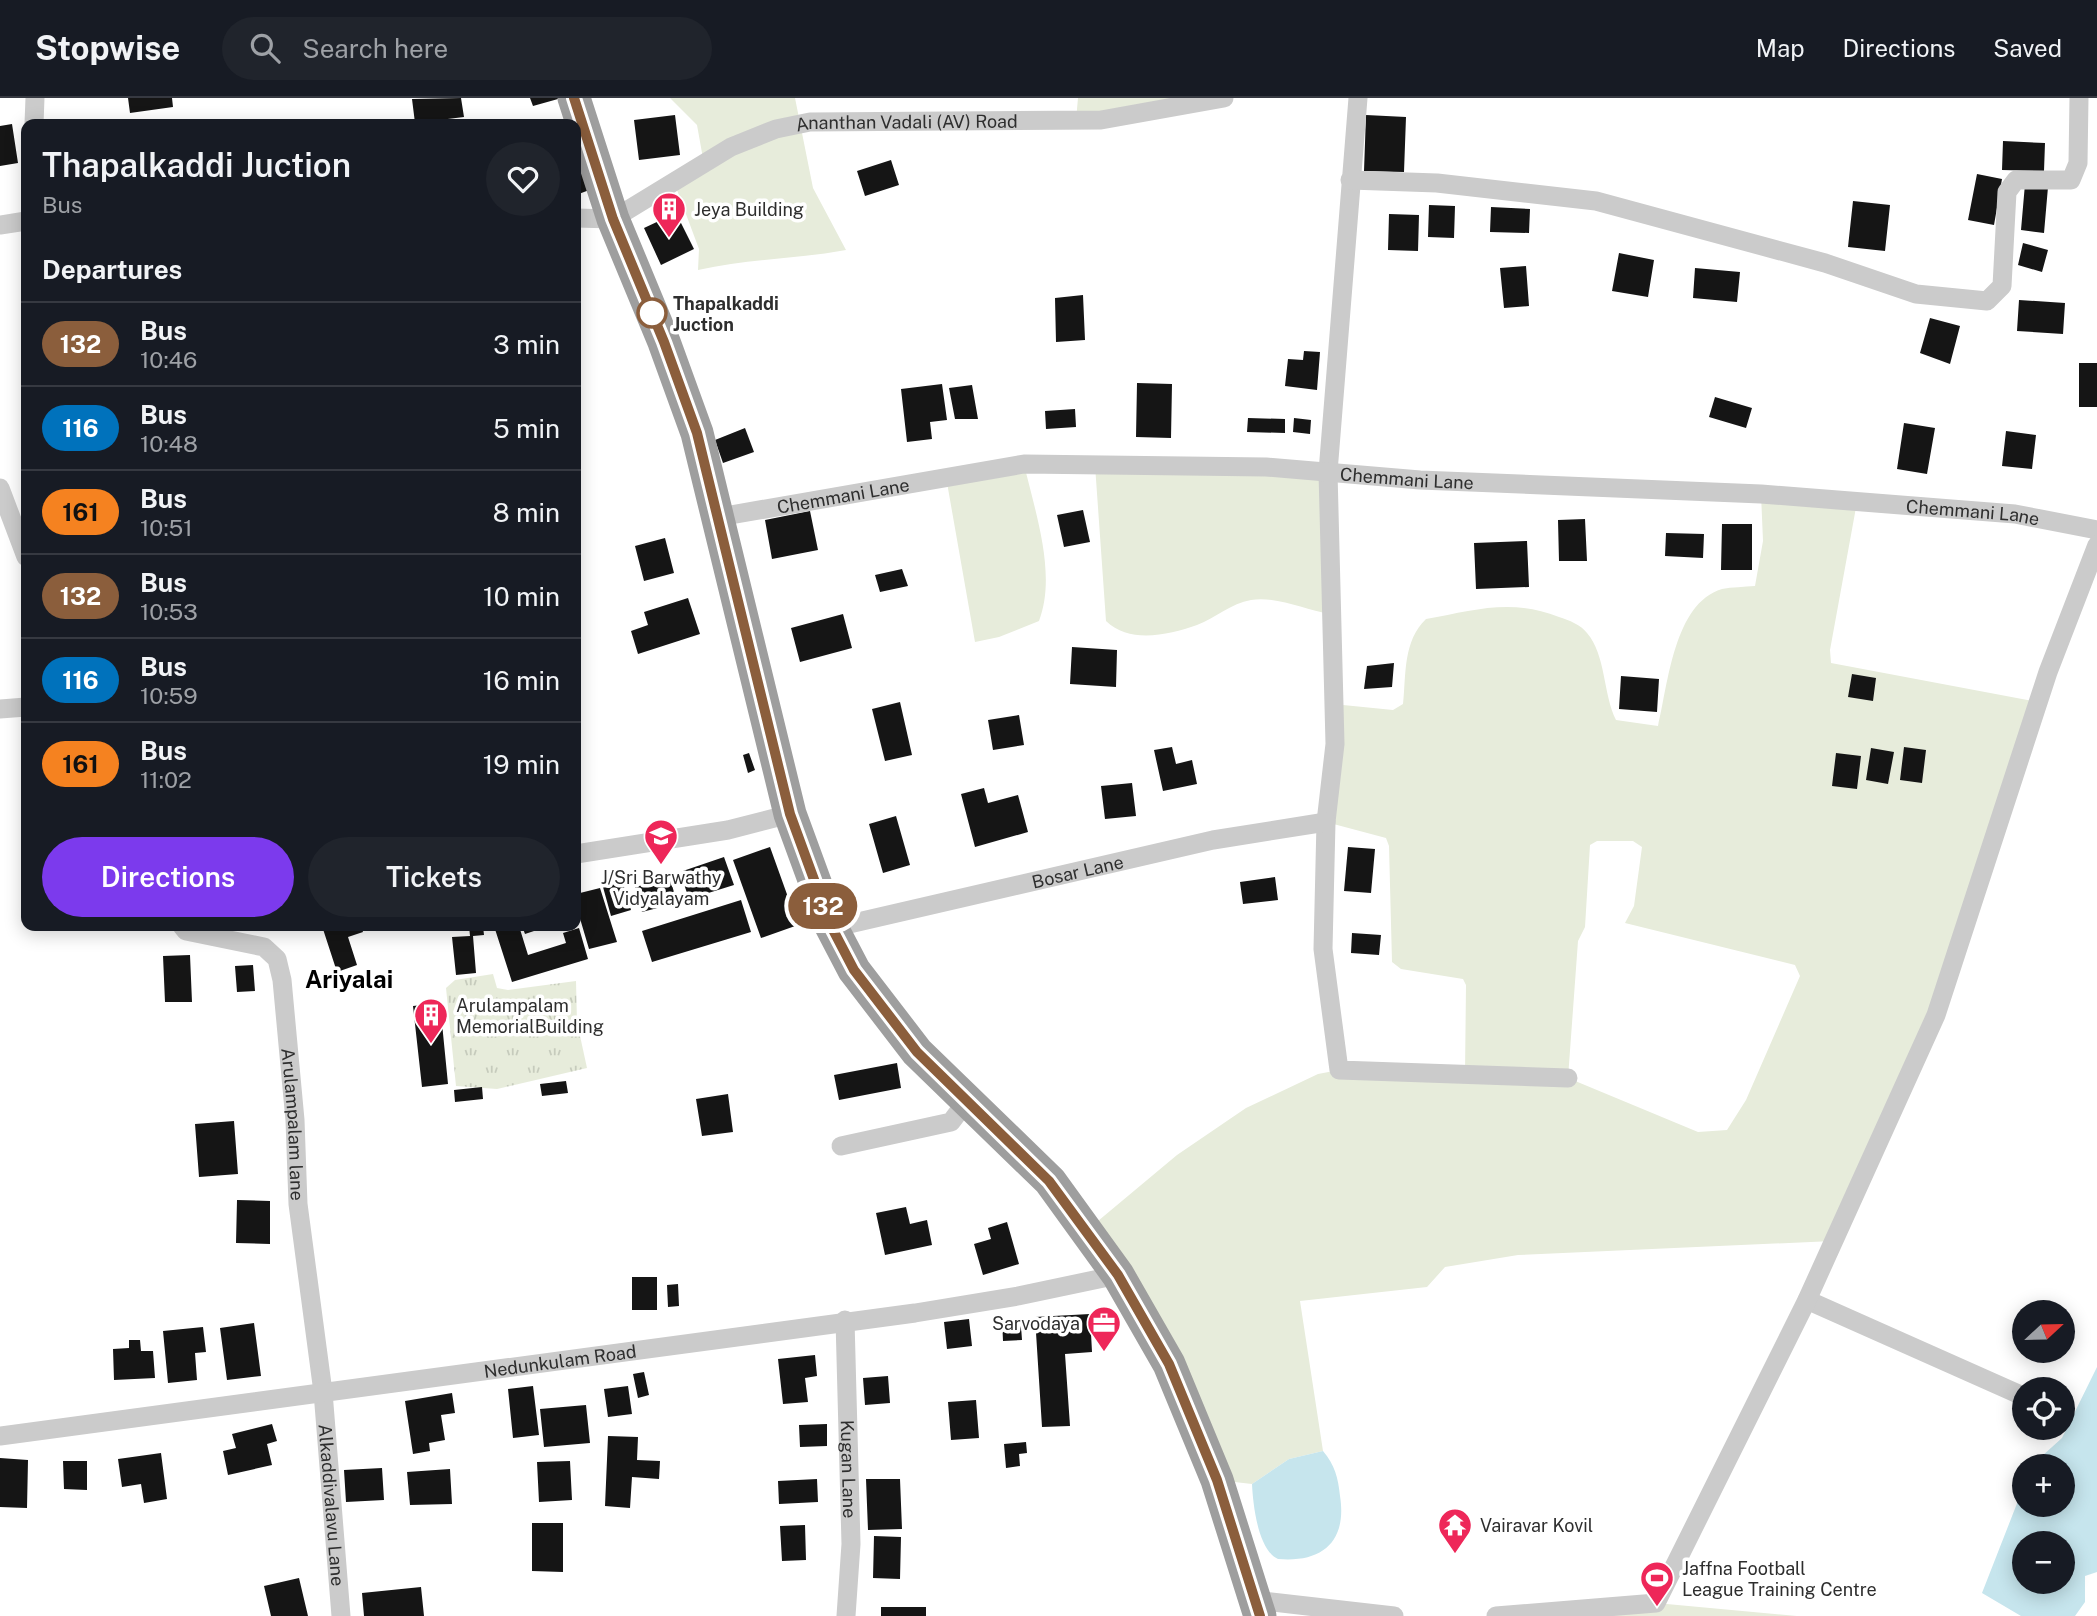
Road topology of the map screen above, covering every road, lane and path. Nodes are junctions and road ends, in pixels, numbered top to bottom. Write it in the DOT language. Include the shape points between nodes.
graph roads {
  1 [pos="36,98"];
  2 [pos="574,98"];
  3 [pos="1224,98"];
  4 [pos="1357,98"];
  5 [pos="2078,98"];
  6 [pos="34,119"];
  7 [pos="581,119"];
  8 [pos="581,120"];
  9 [pos="1350,180"];
  10 [pos="581,218"];
  11 [pos="613,219"];
  12 [pos="21,223"];
  13 [pos="0,225"];
  14 [pos="1328,472"];
  15 [pos="0,488"];
  16 [pos="719,517"];
  17 [pos="2097,530"];
  18 [pos="21,543"];
  19 [pos="2097,545"];
  20 [pos="21,707"];
  21 [pos="0,709"];
  22 [pos="790,814"];
  23 [pos="1326,822"];
  24 [pos="581,853"];
  25 [pos="832,928"];
  26 [pos="186,931"];
  27 [pos="1568,1078"];
  28 [pos="966,1102"];
  29 [pos="841,1146"];
  30 [pos="1118,1275"];
  31 [pos="1807,1300"];
  32 [pos="845,1320"];
  33 [pos="2012,1390"];
  34 [pos="323,1392"];
  35 [pos="0,1436"];
  36 [pos="1257,1608"];
  37 [pos="341,1616"];
  38 [pos="846,1616"];
  39 [pos="1394,1616"];
  40 [pos="1496,1616"];
  1 -- 6 [label="street"];
  2 -- 7 [label="highway"];
  3 -- 11 [label="street, Ananthan Vadali (AV) Road" via="1101,120 799,124 732,147"];
  4 -- 9 [label="street"];
  5 -- 9 [label="street" via="2078,163 2071,180 2016,180 2007,192 2002,286 1987,302 1916,294 1825,263 1596,201 1437,183"];
  8 -- 11 [label="highway"];
  9 -- 14 [label="street"];
  10 -- 11 [label="street"];
  11 -- 16 [label="highway" via="697,433"];
  12 -- 13 [label="street"];
  14 -- 16 [label="street, Chemmani Lane" via="1024,464"];
  14 -- 17 [label="street, Chemmani Lane" via="1761,494 2002,513"];
  14 -- 23 [label="street" via="1335,744"];
  15 -- 18 [label="street"];
  16 -- 22 [label="highway"];
  19 -- 31 [label="street" via="2048,672 1936,1015"];
  20 -- 21 [label="street"];
  22 -- 24 [label="street" via="728,830"];
  22 -- 25 [label="highway"];
  23 -- 25 [label="street, Bosar Lane" via="1213,840"];
  23 -- 27 [label="street" via="1323,949 1339,1070"];
  25 -- 28 [label="highway" via="877,1002"];
  26 -- 34 [label="street, Arulampalam lane" via="264,947 277,959 293,1100 298,1204"];
  28 -- 29 [label="street" via="951,1122"];
  28 -- 30 [label="highway" via="1049,1181"];
  30 -- 32 [label="street, Nedunkulam Road" via="1017,1296"];
  30 -- 36 [label="highway" via="1177,1384 1217,1480"];
  31 -- 33 [label="street"];
  31 -- 40 [label="street" via="1657,1603"];
  32 -- 34 [label="street, Nedunkulam Road"];
  32 -- 38 [label="street, Kugan Lane" via="851,1544"];
  34 -- 35 [label="street, Nedunkulam Road"];
  34 -- 37 [label="street, Alkaddivalavu Lane"];
  36 -- 39 [label="street"];
}
